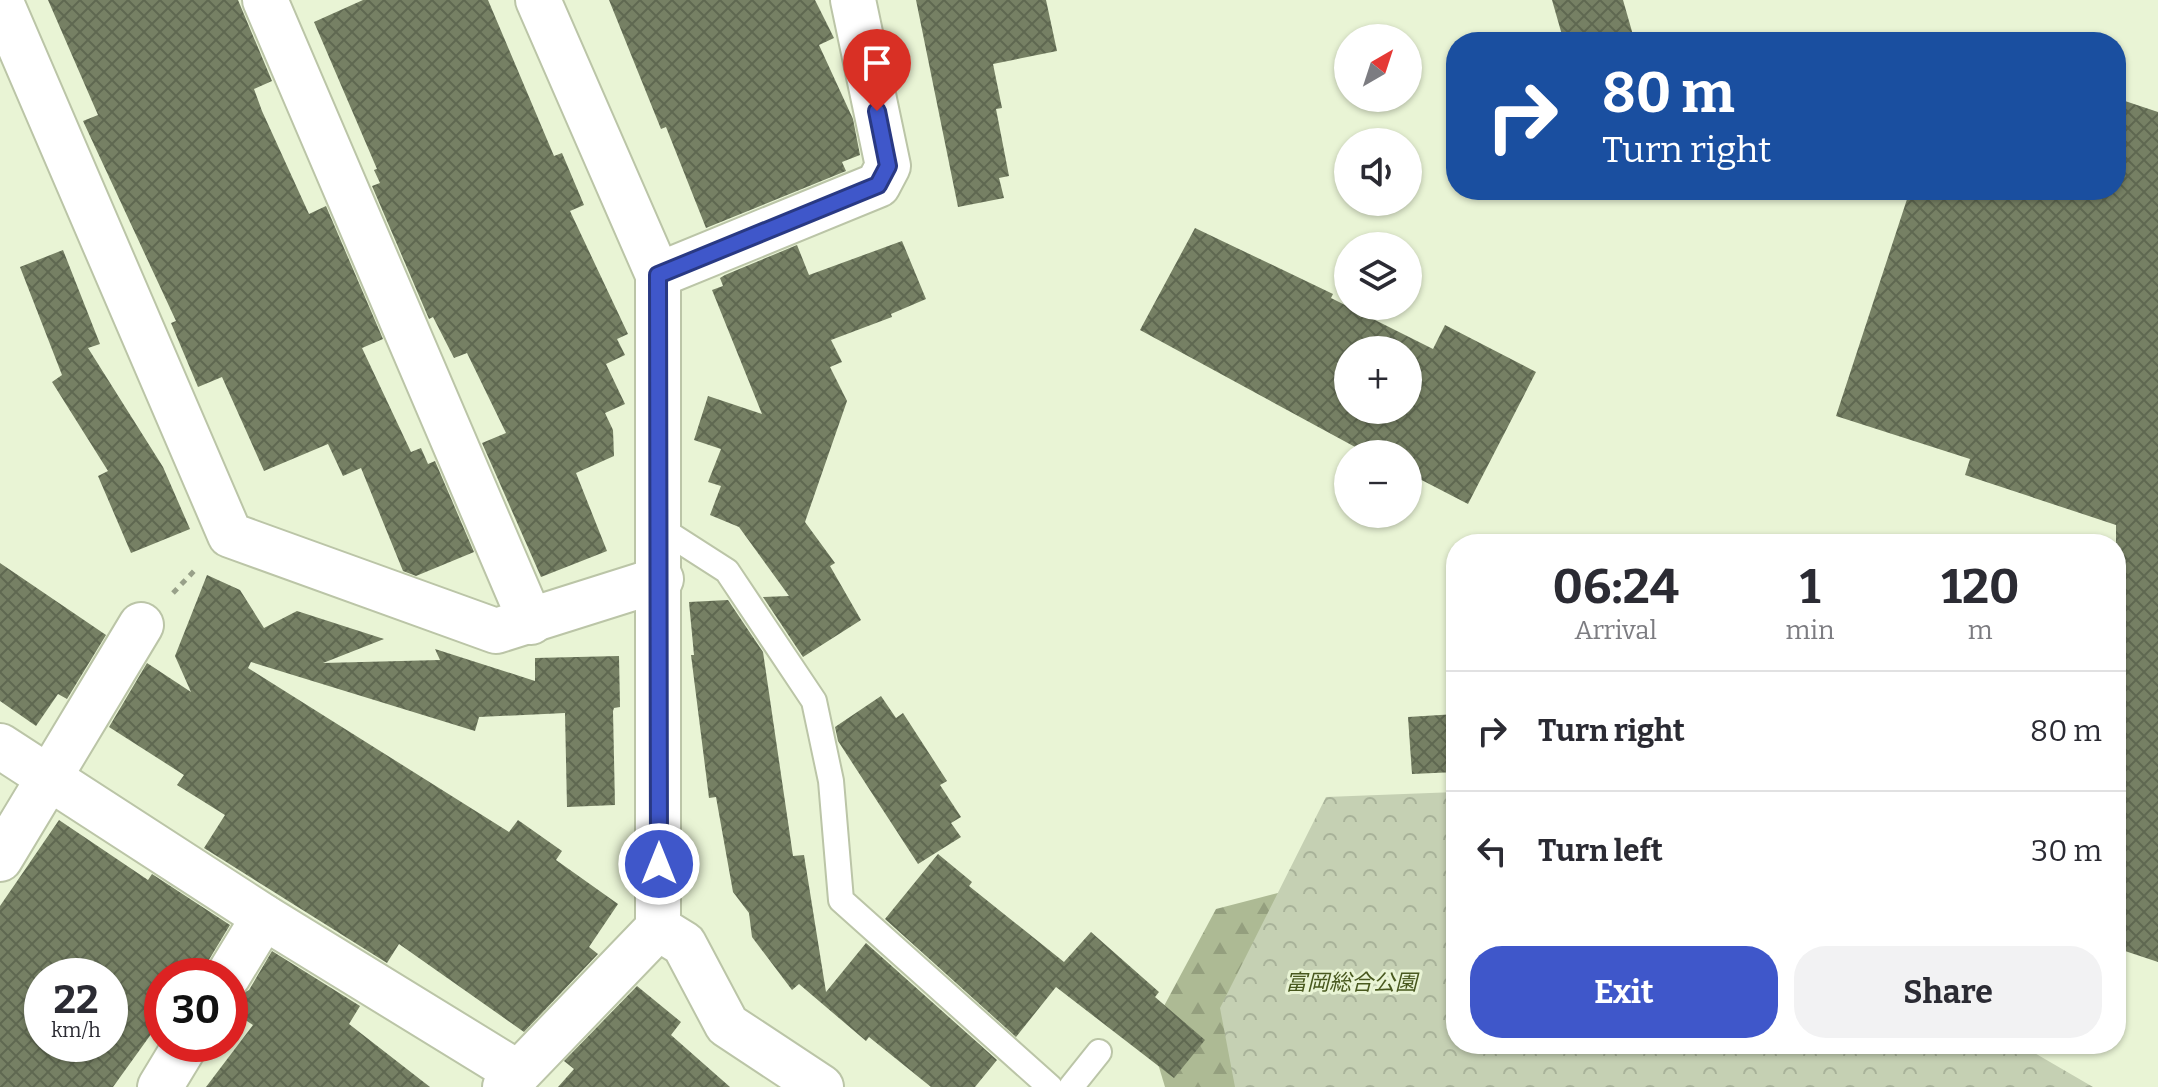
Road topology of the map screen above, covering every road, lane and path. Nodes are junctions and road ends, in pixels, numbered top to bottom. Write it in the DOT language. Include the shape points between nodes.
graph roads {
  1 [pos="0,0"];
  2 [pos="265,0"];
  3 [pos="538,0"];
  4 [pos="853,0"];
  5 [pos="658,275"];
  6 [pos="660,528"];
  7 [pos="230,535"];
  8 [pos="661,579"];
  9 [pos="531,622"];
  10 [pos="141,625"];
  11 [pos="0,746"];
  12 [pos="51,778"];
  13 [pos="0,859"];
  14 [pos="264,917"];
  15 [pos="658,928"];
  16 [pos="239,958"];
  17 [pos="1099,1052"];
  18 [pos="175,1062"];
  19 [pos="512,1080"];
  20 [pos="160,1087"];
  21 [pos="821,1087"];
  22 [pos="1050,1087"];
  23 [pos="1071,1087"];
  1 -- 7 [label="street"];
  2 -- 9 [label="street"];
  3 -- 5 [label="street"];
  4 -- 5 [label="street" via="888,166 878,185"];
  5 -- 6 [label="street"];
  6 -- 8 [label="street"];
  6 -- 22 [label="lane" via="727,571 814,701 831,781 841,900"];
  7 -- 9 [label="street" via="496,631"];
  7 -- 10 [label="path"];
  8 -- 9 [label="street"];
  8 -- 15 [label="street"];
  10 -- 12 [label="street"];
  11 -- 12 [label="street"];
  12 -- 13 [label="street"];
  12 -- 14 [label="street"];
  14 -- 16 [label="street"];
  14 -- 19 [label="street"];
  15 -- 19 [label="street"];
  15 -- 21 [label="street" via="684,944 727,1025"];
  17 -- 23 [label="lane"];
  18 -- 20 [label="street"];
}
